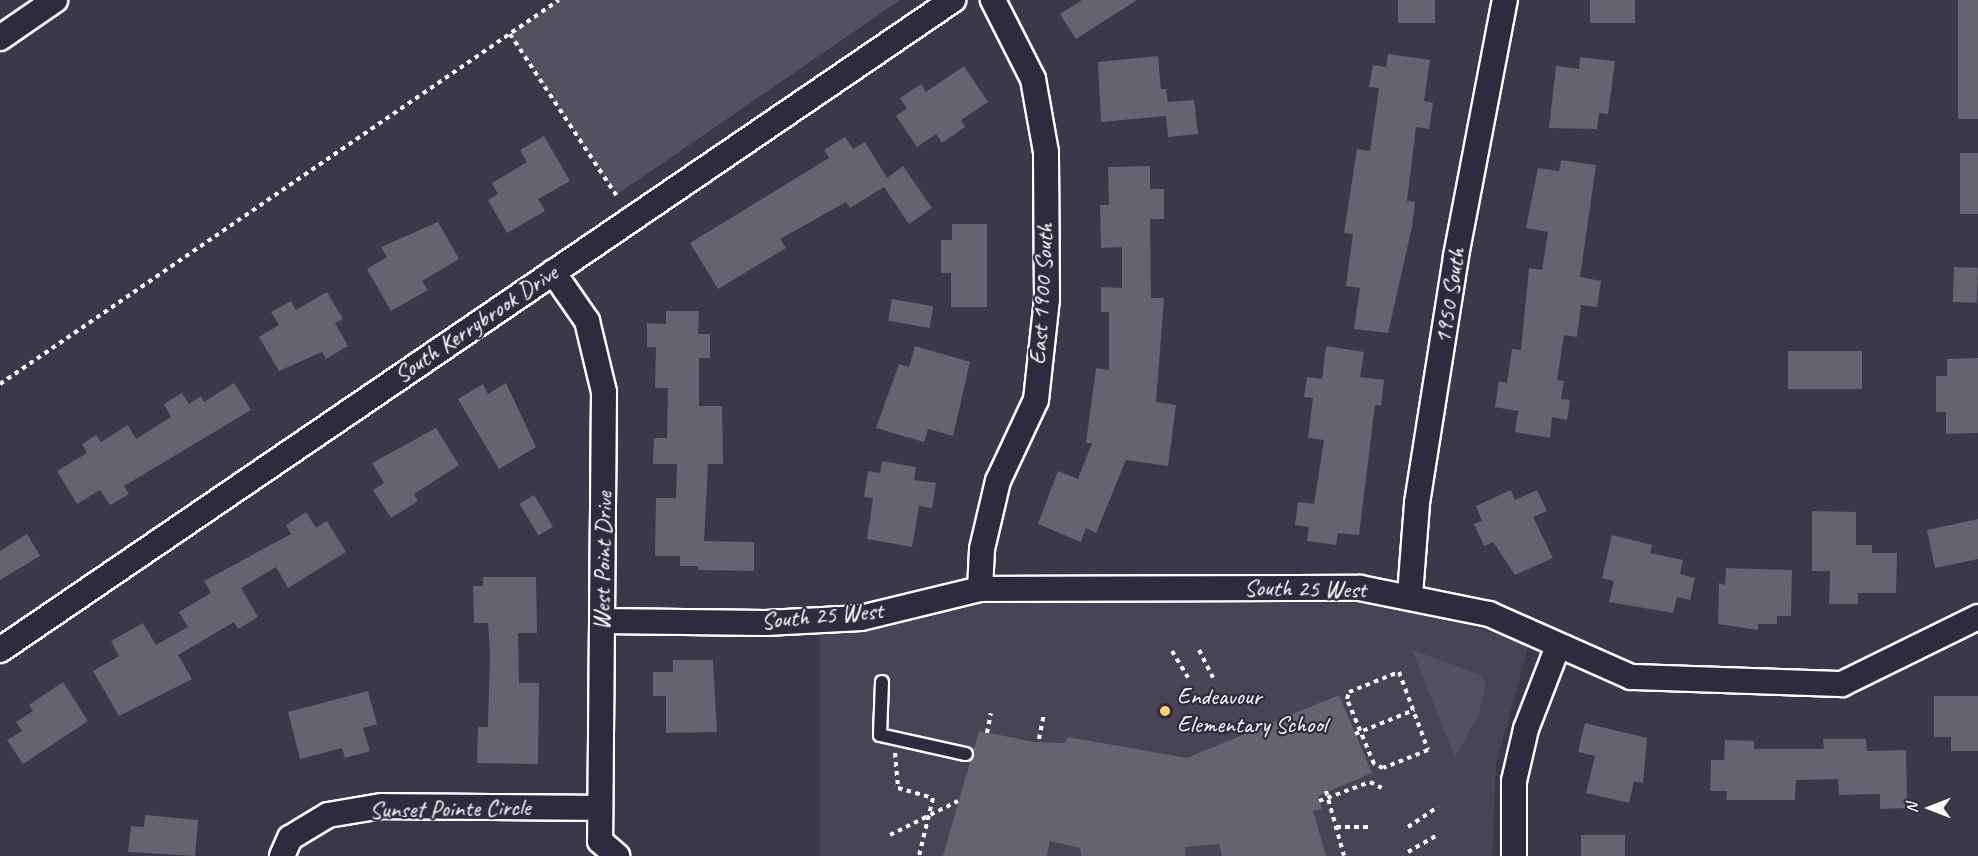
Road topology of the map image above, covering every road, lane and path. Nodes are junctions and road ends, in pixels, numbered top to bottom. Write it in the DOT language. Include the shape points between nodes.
graph roads {
  1 [pos="54,0"];
  2 [pos="559,0"];
  3 [pos="953,0"];
  4 [pos="993,0"];
  5 [pos="1505,0"];
  6 [pos="510,34"];
  7 [pos="0,38"];
  8 [pos="616,195"];
  9 [pos="553,272"];
  10 [pos="0,384"];
  11 [pos="980,589"];
  12 [pos="1410,595"];
  13 [pos="1978,616"];
  14 [pos="602,621"];
  15 [pos="1558,646"];
  16 [pos="0,650"];
  17 [pos="1199,650"];
  18 [pos="1172,651"];
  19 [pos="1188,678"];
  20 [pos="1214,678"];
  21 [pos="882,682"];
  22 [pos="1414,710"];
  23 [pos="991,713"];
  24 [pos="1044,714"];
  25 [pos="1362,731"];
  26 [pos="987,733"];
  27 [pos="1355,734"];
  28 [pos="1039,739"];
  29 [pos="895,753"];
  30 [pos="966,754"];
  31 [pos="1382,788"];
  32 [pos="1326,791"];
  33 [pos="1328,798"];
  34 [pos="958,801"];
  35 [pos="1319,801"];
  36 [pos="1438,807"];
  37 [pos="600,808"];
  38 [pos="929,816"];
  39 [pos="1336,827"];
  40 [pos="1371,827"];
  41 [pos="1408,827"];
  42 [pos="890,835"];
  43 [pos="1437,835"];
  44 [pos="1408,852"];
  45 [pos="282,856"];
  46 [pos="617,856"];
  47 [pos="919,856"];
  48 [pos="1344,856"];
  49 [pos="1514,856"];
  1 -- 7 [label="street"];
  2 -- 6 [label="path"];
  3 -- 9 [label="street, South Kerrybrook Drive"];
  4 -- 11 [label="street, East 1900 South" via="1033,79 1046,152 1047,299 1036,400 998,481 982,549"];
  5 -- 12 [label="street, 1950 South" via="1456,256 1417,503"];
  6 -- 8 [label="path"];
  6 -- 10 [label="path"];
  9 -- 14 [label="street, West Point Drive" via="587,321 604,392"];
  9 -- 16 [label="street, South Kerrybrook Drive"];
  11 -- 12 [label="street, South 25 West" via="1360,588"];
  11 -- 14 [label="street, South 25 West" via="861,618 766,623"];
  12 -- 15 [label="street, South 25 West" via="1489,614"];
  13 -- 15 [label="street, South 25 West" via="1842,684 1631,677"];
  14 -- 37 [label="street, West Point Drive"];
  15 -- 49 [label="street" via="1526,729 1514,781"];
  17 -- 20 [label="path"];
  18 -- 19 [label="path"];
  21 -- 30 [label="lane" via="880,735"];
  22 -- 25 [label="path"];
  22 -- 25 [label="path" via="1428,750 1383,768 1374,764"];
  22 -- 25 [label="path" via="1400,672 1349,692"];
  23 -- 26 [label="path"];
  24 -- 28 [label="path"];
  25 -- 27 [label="path"];
  29 -- 38 [label="path" via="898,788 933,798"];
  31 -- 33 [label="path" via="1370,782"];
  32 -- 33 [label="path"];
  33 -- 35 [label="path"];
  33 -- 39 [label="path"];
  34 -- 38 [label="path"];
  36 -- 41 [label="path"];
  37 -- 45 [label="street, Sunset Pointe Circle" via="382,806 328,815 290,838"];
  37 -- 46 [label="street, West Point Drive" via="600,841"];
  38 -- 42 [label="path"];
  38 -- 47 [label="path"];
  39 -- 40 [label="path"];
  39 -- 48 [label="path"];
  43 -- 44 [label="path"];
}
